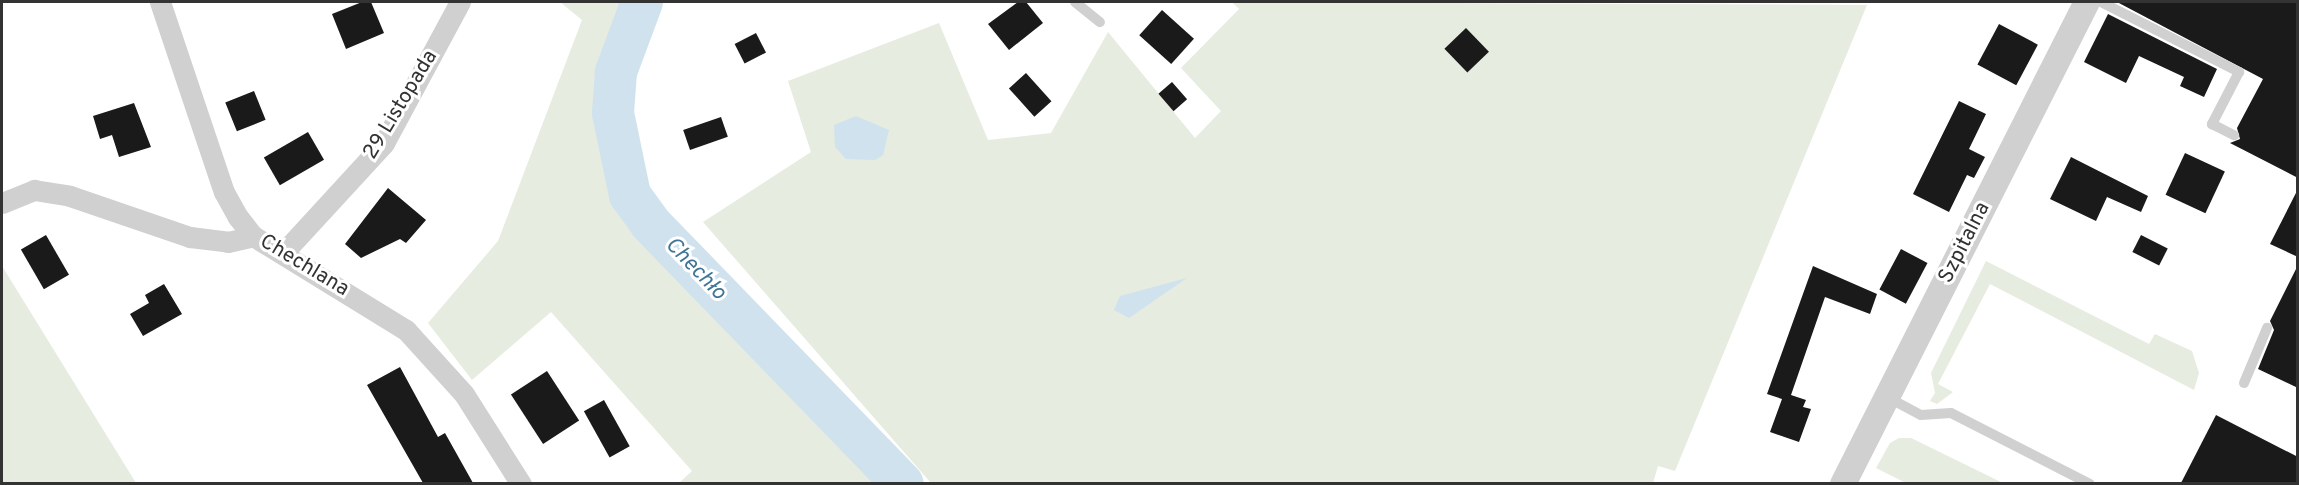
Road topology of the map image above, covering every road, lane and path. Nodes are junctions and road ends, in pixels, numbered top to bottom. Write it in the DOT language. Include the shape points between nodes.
graph roads {
  1 [pos="160,2"];
  2 [pos="459,2"];
  3 [pos="1075,2"];
  4 [pos="2087,2"];
  5 [pos="2101,2"];
  6 [pos="1100,22"];
  7 [pos="2234,135"];
  8 [pos="2,203"];
  9 [pos="253,236"];
  10 [pos="283,253"];
  11 [pos="2267,328"];
  12 [pos="2244,383"];
  13 [pos="1886,397"];
  14 [pos="521,483"];
  15 [pos="1843,483"];
  16 [pos="2090,483"];
  1 -- 9 [label="street, Chechlana" via="224,192"];
  2 -- 10 [label="street, 29 Listopada" via="384,143"];
  3 -- 6 [label="lane"];
  4 -- 13 [label="street, Szpitalna"];
  5 -- 7 [label="lane" via="2239,72 2212,124"];
  8 -- 9 [label="street" via="34,190 70,196 190,237 228,242"];
  9 -- 10 [label="street, Chechlana"];
  10 -- 14 [label="street, Chechlana" via="406,330 464,394"];
  11 -- 12 [label="lane"];
  13 -- 15 [label="street, Szpitalna"];
  13 -- 16 [label="lane" via="1921,415 1952,413"];
}
